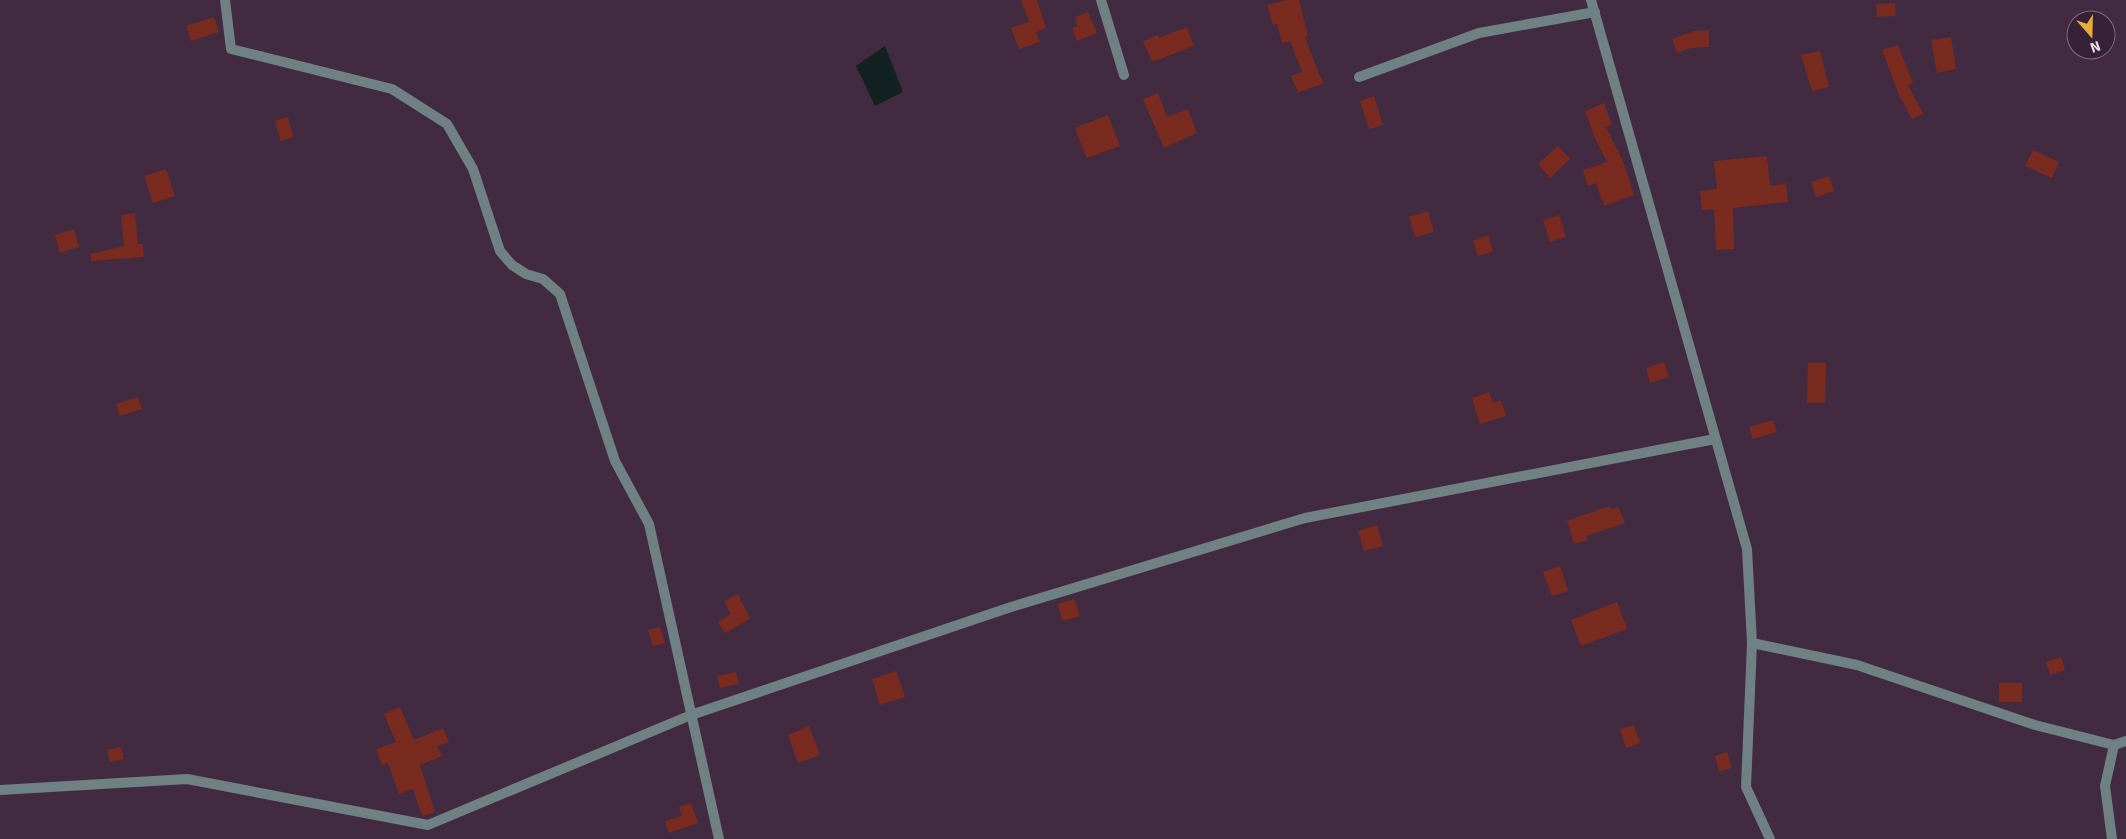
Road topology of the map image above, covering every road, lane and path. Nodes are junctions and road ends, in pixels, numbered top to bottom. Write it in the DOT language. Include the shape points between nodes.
graph roads {
  1 [pos="225,0"];
  2 [pos="1101,0"];
  3 [pos="1591,0"];
  4 [pos="1595,12"];
  5 [pos="1124,75"];
  6 [pos="1359,76"];
  7 [pos="1715,438"];
  8 [pos="1752,644"];
  9 [pos="691,715"];
  10 [pos="2126,741"];
  11 [pos="2114,745"];
  12 [pos="0,790"];
  13 [pos="719,839"];
  14 [pos="1770,839"];
  15 [pos="2112,839"];
  1 -- 9 [label="street" via="231,49 392,89 447,124 473,169 500,251 512,265 526,274 543,278 560,294 615,461 649,524"];
  2 -- 5 [label="street"];
  3 -- 4 [label="street"];
  4 -- 6 [label="street" via="1479,33"];
  4 -- 7 [label="street"];
  7 -- 8 [label="street" via="1747,549"];
  7 -- 9 [label="street" via="1304,518 1011,607"];
  8 -- 11 [label="street" via="1857,666 2035,725"];
  8 -- 14 [label="street" via="1746,787"];
  9 -- 12 [label="street" via="428,826 187,779"];
  9 -- 13 [label="street"];
  10 -- 11 [label="street"];
  11 -- 15 [label="street" via="2105,786"];
}
